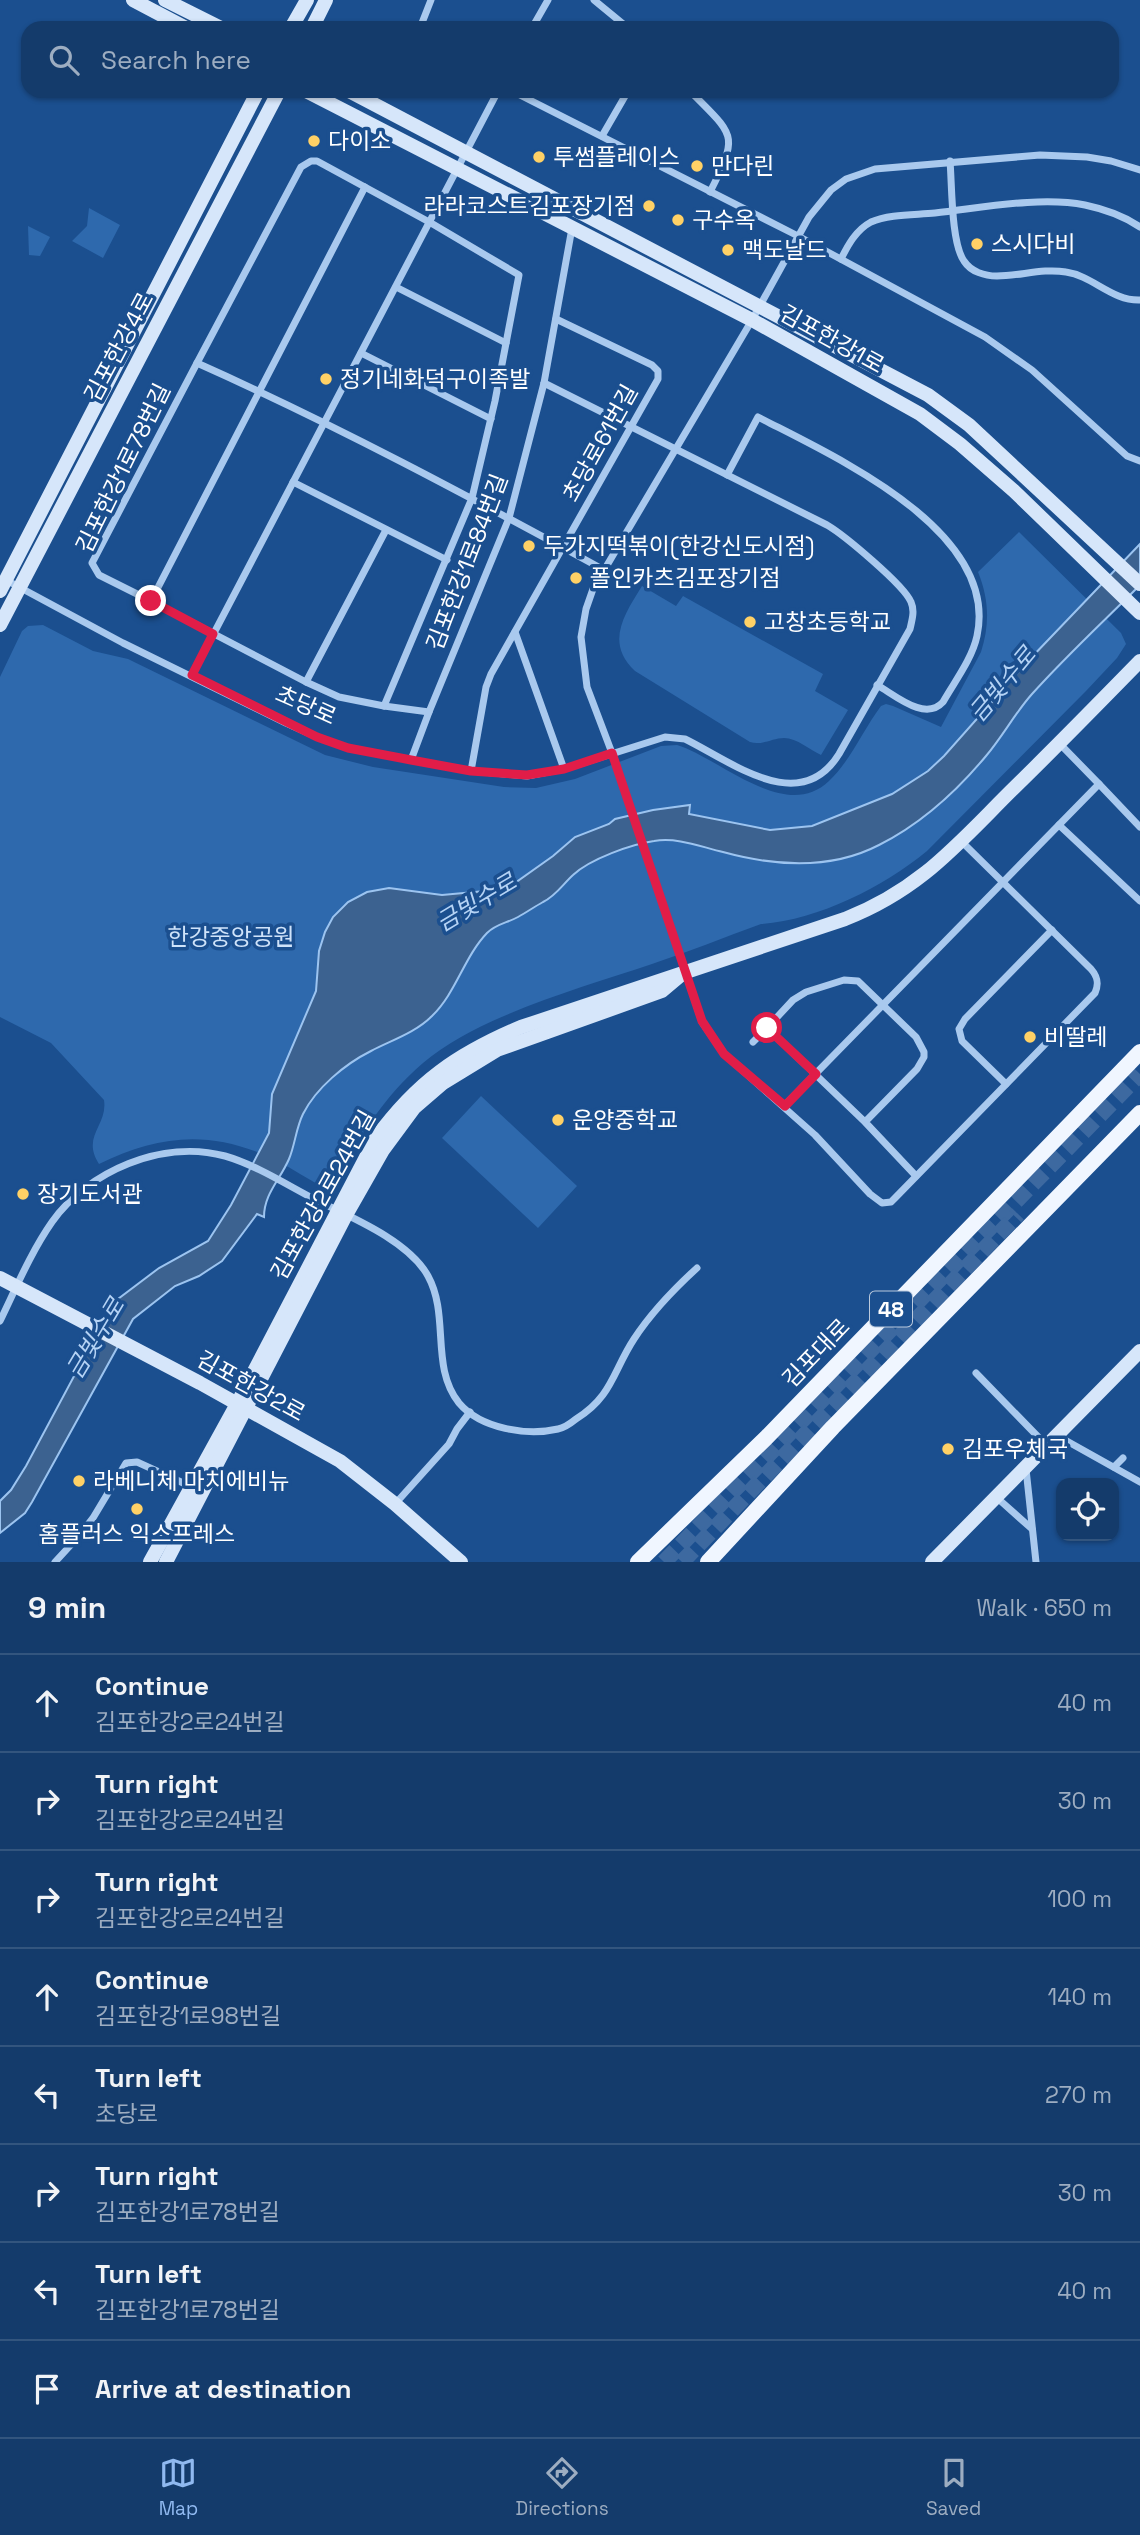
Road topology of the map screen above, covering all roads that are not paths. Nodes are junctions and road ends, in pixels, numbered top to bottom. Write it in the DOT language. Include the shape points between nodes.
graph roads {
  1 [pos="133,0"];
  2 [pos="165,0"];
  3 [pos="307,0"];
  4 [pos="326,0"];
  5 [pos="431,0"];
  6 [pos="548,0"];
  7 [pos="594,0"];
  8 [pos="173,21"];
  9 [pos="207,21"];
  10 [pos="296,21"];
  11 [pos="316,21"];
  12 [pos="423,21"];
  13 [pos="536,21"];
  14 [pos="620,21"];
  15 [pos="254,98"];
  16 [pos="275,98"];
  17 [pos="320,98"];
  18 [pos="362,98"];
  19 [pos="494,98"];
  20 [pos="526,98"];
  21 [pos="624,98"];
  22 [pos="697,98"];
  23 [pos="602,136"];
  24 [pos="464,152"];
  25 [pos="950,161"];
  26 [pos="457,168"];
  27 [pos="1140,170"];
  28 [pos="365,187"];
  29 [pos="710,192"];
  30 [pos="953,211"];
  31 [pos="430,223"];
  32 [pos="1140,227"];
  33 [pos="572,228"];
  34 [pos="797,236"];
  35 [pos="841,259"];
  36 [pos="396,288"];
  37 [pos="1140,300"];
  38 [pos="756,314"];
  39 [pos="556,318"];
  40 [pos="506,343"];
  41 [pos="361,353"];
  42 [pos="197,363"];
  43 [pos="544,383"];
  44 [pos="260,391"];
  45 [pos="491,419"];
  46 [pos="325,421"];
  47 [pos="631,427"];
  48 [pos="675,449"];
  49 [pos="1140,461"];
  50 [pos="727,475"];
  51 [pos="293,482"];
  52 [pos="472,498"];
  53 [pos="509,518"];
  54 [pos="386,530"];
  55 [pos="564,547"];
  56 [pos="447,560"];
  57 [pos="604,570"];
  58 [pos="1,582"];
  59 [pos="1140,584"];
  60 [pos="19,588"];
  61 [pos="151,601"];
  62 [pos="1140,613"];
  63 [pos="0,625"];
  64 [pos="515,632"];
  65 [pos="213,634"];
  66 [pos="1140,661"];
  67 [pos="192,675"];
  68 [pos="306,682"];
  69 [pos="877,685"];
  70 [pos="384,706"];
  71 [pos="429,712"];
  72 [pos="1060,744"];
  73 [pos="612,753"];
  74 [pos="411,760"];
  75 [pos="564,769"];
  76 [pos="471,771"];
  77 [pos="1098,784"];
  78 [pos="1059,825"];
  79 [pos="1140,827"];
  80 [pos="962,842"];
  81 [pos="1003,883"];
  82 [pos="1140,901"];
  83 [pos="1052,930"];
  84 [pos="685,972"];
  85 [pos="883,1007"];
  86 [pos="767,1028"];
  87 [pos="753,1042"];
  88 [pos="1140,1052"];
  89 [pos="816,1074"];
  90 [pos="1006,1084"];
  91 [pos="785,1106"];
  92 [pos="1140,1114"];
  93 [pos="865,1122"];
  94 [pos="916,1176"];
  95 [pos="342,1213"];
  96 [pos="697,1268"];
  97 [pos="0,1278"];
  98 [pos="17,1287"];
  99 [pos="0,1321"];
  100 [pos="1140,1351"];
  101 [pos="976,1373"];
  102 [pos="241,1406"];
  103 [pos="470,1412"];
  104 [pos="1051,1440"];
  105 [pos="1123,1458"];
  106 [pos="1025,1465"];
  107 [pos="1114,1467"];
  108 [pos="1140,1482"];
  109 [pos="192,1487"];
  110 [pos="995,1496"];
  111 [pos="395,1504"];
  112 [pos="1032,1529"];
  113 [pos="55,1562"];
  114 [pos="150,1562"];
  115 [pos="166,1562"];
  116 [pos="461,1562"];
  117 [pos="638,1562"];
  118 [pos="708,1562"];
  119 [pos="932,1562"];
  120 [pos="1036,1562"];
  1 -- 8 [label="street"];
  2 -- 9 [label="street"];
  3 -- 10 [label="street"];
  4 -- 11 [label="street"];
  5 -- 12 [label="street"];
  6 -- 13 [label="street"];
  7 -- 14 [label="street"];
  15 -- 58 [label="street, 김포한강4로"];
  16 -- 60 [label="street, 김포한강4로"];
  17 -- 26 [label="street, 김포한강1로"];
  18 -- 24 [label="street, 김포한강1로"];
  19 -- 24 [label="street"];
  20 -- 23 [label="street"];
  21 -- 23 [label="street"];
  22 -- 29 [label="street" via="730,139 729,154"];
  23 -- 29 [label="street"];
  24 -- 26 [label="street"];
  24 -- 38 [label="street, 김포한강1로"];
  25 -- 27 [label="street" via="1060,154"];
  25 -- 30 [label="street"];
  25 -- 34 [label="street" via="875,169 846,179 819,202"];
  26 -- 31 [label="street"];
  26 -- 33 [label="street, 김포한강1로"];
  28 -- 31 [label="street, 김포한강1로78번길"];
  28 -- 42 [label="street, 김포한강1로78번길" via="317,161 301,167"];
  28 -- 44 [label="street"];
  29 -- 34 [label="street"];
  30 -- 32 [label="street" via="1075,204"];
  30 -- 35 [label="street" via="869,223"];
  30 -- 37 [label="street" via="960,253 978,273 1066,272 1125,299"];
  31 -- 36 [label="street"];
  31 -- 40 [label="street, 김포한강1로78번길" via="519,275"];
  33 -- 38 [label="street, 김포한강1로"];
  33 -- 39 [label="street, 김포한강1로84번길"];
  34 -- 35 [label="street"];
  34 -- 38 [label="street"];
  35 -- 49 [label="street" via="1012,354 1127,456"];
  36 -- 40 [label="street"];
  36 -- 41 [label="street"];
  38 -- 48 [label="street"];
  38 -- 59 [label="street, 김포한강1로" via="947,408"];
  38 -- 62 [label="street, 김포한강1로" via="937,425 1014,491"];
  39 -- 43 [label="street, 김포한강1로84번길"];
  39 -- 47 [label="street, 초당로61번길" via="657,371 658,379"];
  40 -- 45 [label="street, 김포한강1로78번길"];
  41 -- 45 [label="street"];
  41 -- 46 [label="street"];
  42 -- 44 [label="street"];
  42 -- 61 [label="street, 김포한강1로78번길" via="92,564 99,575"];
  43 -- 47 [label="street"];
  43 -- 53 [label="street, 김포한강1로84번길"];
  44 -- 46 [label="street"];
  44 -- 61 [label="street"];
  45 -- 52 [label="street, 김포한강1로78번길"];
  46 -- 51 [label="street"];
  46 -- 52 [label="street"];
  47 -- 48 [label="street, 초당로"];
  47 -- 55 [label="street, 초당로61번길"];
  48 -- 50 [label="street, 초당로"];
  48 -- 57 [label="street"];
  50 -- 69 [label="street, 초당로" via="842,534 911,601 910,629"];
  50 -- 69 [label="street" via="758,417 898,495 962,559 975,588 977,634 943,702 925,711"];
  51 -- 54 [label="street"];
  51 -- 65 [label="street"];
  52 -- 53 [label="street"];
  52 -- 56 [label="street, 김포한강1로78번길"];
  53 -- 55 [label="street"];
  53 -- 71 [label="street, 김포한강1로84번길"];
  54 -- 56 [label="street"];
  54 -- 68 [label="street"];
  55 -- 57 [label="street"];
  55 -- 64 [label="street, 초당로61번길"];
  56 -- 70 [label="street, 김포한강1로78번길"];
  57 -- 73 [label="street" via="586,609 581,637 587,687"];
  58 -- 60 [label="street, 초당로"];
  60 -- 63 [label="street, 김포한강4로"];
  60 -- 67 [label="street, 초당로"];
  61 -- 65 [label="street, 김포한강1로78번길"];
  64 -- 75 [label="street"];
  64 -- 76 [label="street, 초당로61번길" via="486,687"];
  65 -- 67 [label="street"];
  65 -- 68 [label="street, 김포한강1로78번길"];
  66 -- 72 [label="street, 김포한강2로24번길"];
  67 -- 74 [label="street, 초당로" via="317,737"];
  68 -- 70 [label="street, 김포한강1로78번길" via="340,697"];
  69 -- 73 [label="street, 초당로" via="833,764 804,782 782,784 765,779 676,737"];
  70 -- 71 [label="street, 김포한강1로78번길"];
  71 -- 74 [label="street"];
  72 -- 77 [label="street"];
  72 -- 80 [label="street, 김포한강2로24번길"];
  73 -- 75 [label="street, 초당로"];
  73 -- 84 [label="street"];
  74 -- 76 [label="street, 초당로"];
  75 -- 76 [label="street, 초당로" via="527,775"];
  77 -- 78 [label="street"];
  77 -- 79 [label="street"];
  78 -- 81 [label="street"];
  78 -- 82 [label="street"];
  80 -- 81 [label="street"];
  80 -- 84 [label="street, 김포한강2로24번길" via="922,877 865,911"];
  81 -- 83 [label="street"];
  81 -- 85 [label="street"];
  83 -- 90 [label="street" via="1096,974 1098,987"];
  83 -- 90 [label="street" via="959,1030 962,1041"];
  84 -- 91 [label="street" via="702,1021 717,1046"];
  84 -- 95 [label="street, 김포한강2로24번길" via="521,1027 434,1074 376,1138"];
  85 -- 86 [label="street" via="858,981 844,980 799,995"];
  85 -- 89 [label="street"];
  85 -- 93 [label="street" via="922,1044 924,1058"];
  86 -- 87 [label="street"];
  86 -- 89 [label="street"];
  88 -- 117 [label="main road, 김포대로 / 48" via="766,1438"];
  89 -- 91 [label="street"];
  89 -- 93 [label="street"];
  90 -- 94 [label="street"];
  91 -- 94 [label="street" via="878,1201 891,1202"];
  92 -- 118 [label="main road, 48" via="833,1427"];
  93 -- 94 [label="street"];
  95 -- 98 [label="street" via="238,1161 208,1153 148,1157 108,1174 66,1205"];
  95 -- 102 [label="street, 김포한강2로24번길"];
  95 -- 103 [label="street" via="414,1256 429,1278 437,1304 447,1384"];
  96 -- 103 [label="street" via="645,1324 604,1397 561,1429 504,1428"];
  97 -- 98 [label="street, 김포한강2로"];
  98 -- 99 [label="street"];
  98 -- 102 [label="street, 김포한강2로"];
  100 -- 104 [label="street"];
  101 -- 104 [label="street"];
  102 -- 109 [label="street"];
  102 -- 111 [label="street, 김포한강2로" via="340,1461"];
  102 -- 115 [label="street"];
  103 -- 111 [label="street" via="449,1444"];
  104 -- 106 [label="street"];
  104 -- 107 [label="street"];
  105 -- 107 [label="street"];
  106 -- 110 [label="street"];
  106 -- 112 [label="street"];
  107 -- 108 [label="street"];
  109 -- 113 [label="street" via="137,1462 126,1463 93,1518"];
  109 -- 114 [label="street"];
  110 -- 112 [label="street"];
  110 -- 119 [label="street"];
  111 -- 116 [label="street, 김포한강2로"];
  112 -- 120 [label="street"];
}
